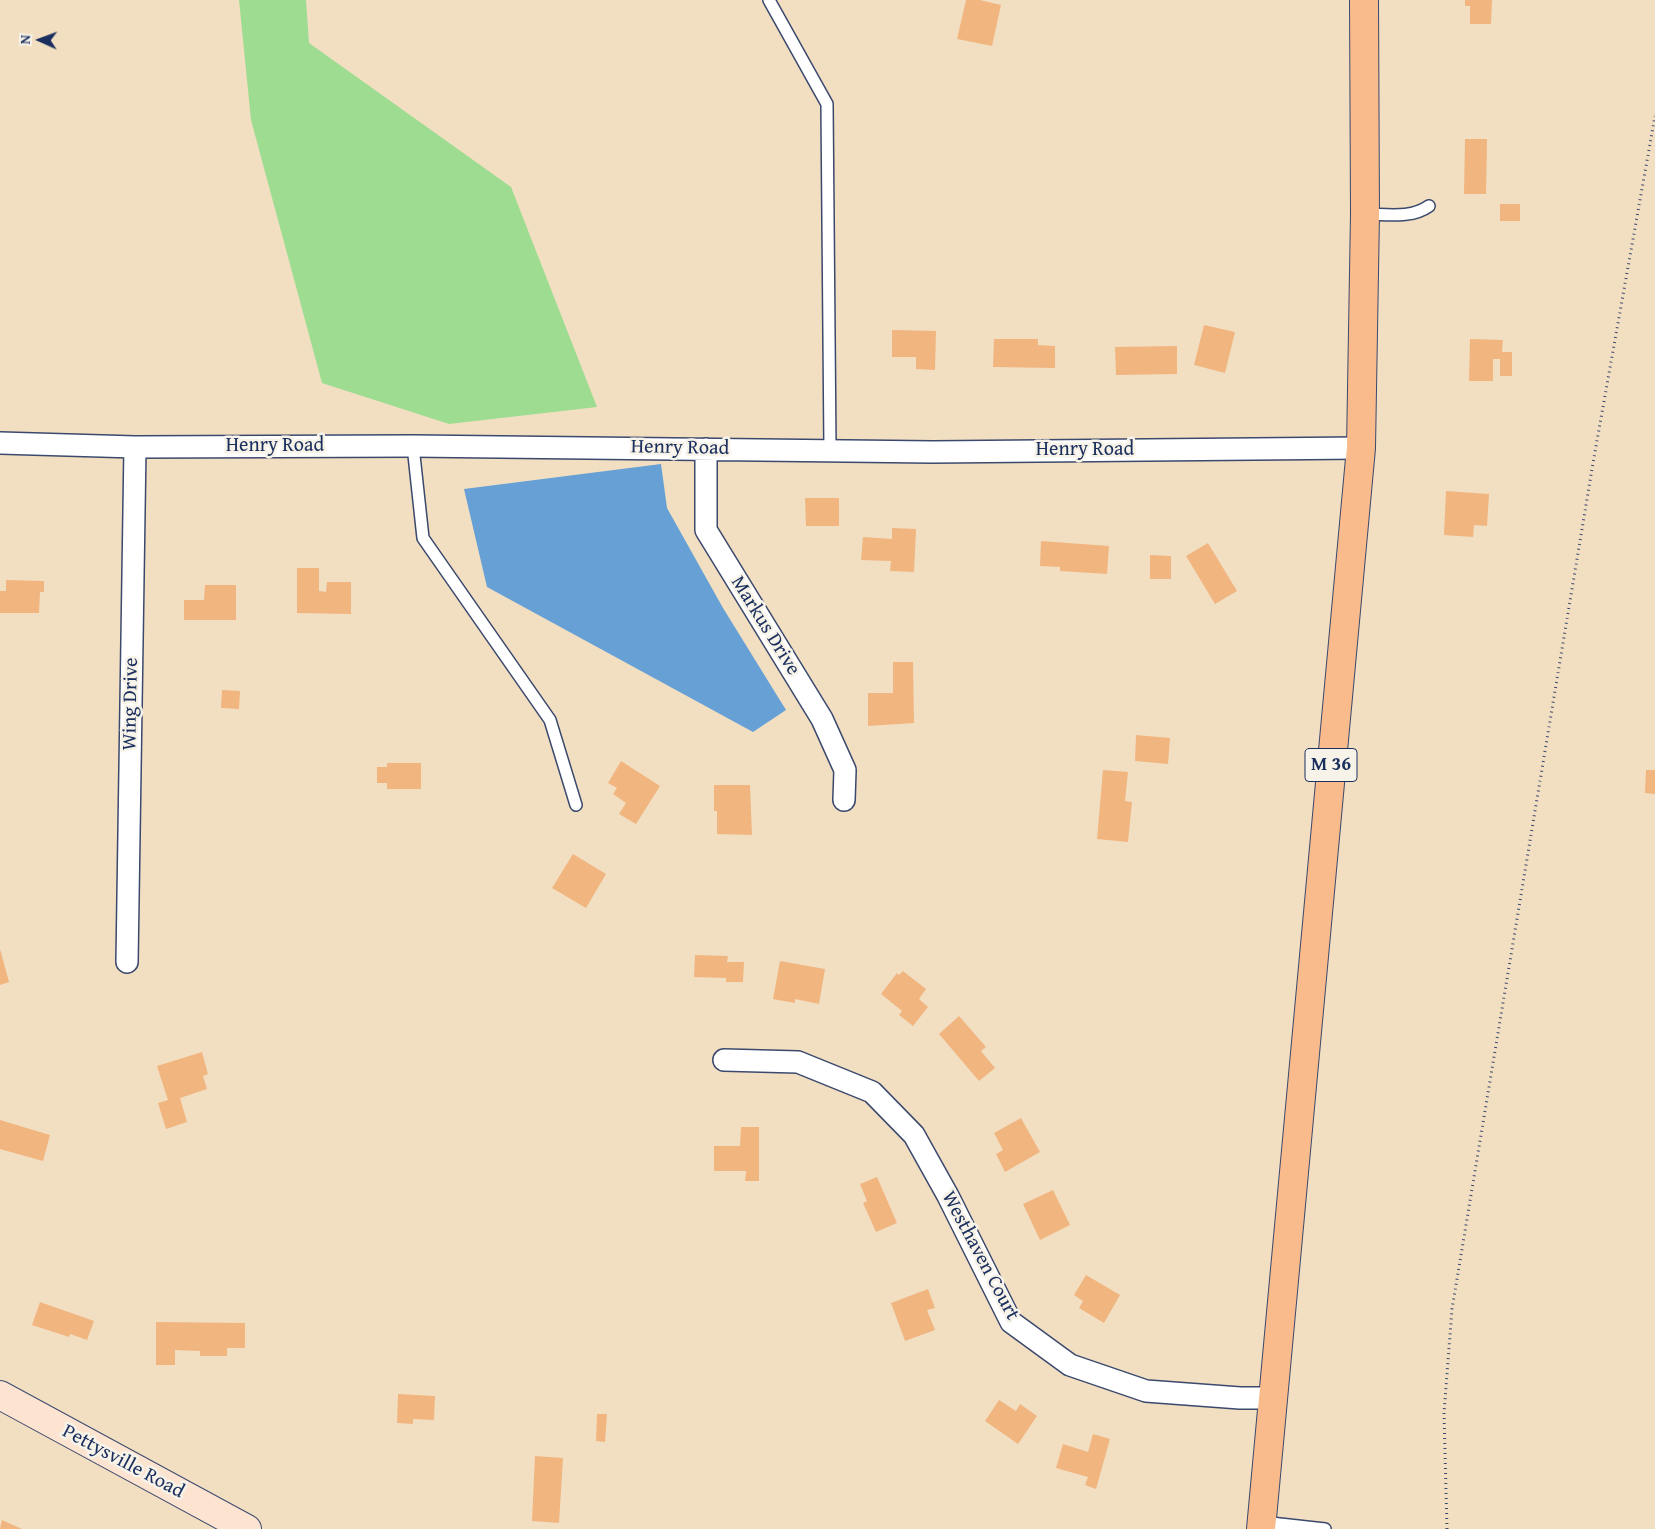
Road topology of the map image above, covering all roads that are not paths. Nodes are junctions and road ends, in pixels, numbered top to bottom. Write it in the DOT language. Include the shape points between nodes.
graph roads {
  1 [pos="770,0"];
  2 [pos="1364,0"];
  3 [pos="1429,206"];
  4 [pos="1365,214"];
  5 [pos="0,443"];
  6 [pos="413,446"];
  7 [pos="135,447"];
  8 [pos="706,448"];
  9 [pos="1361,448"];
  10 [pos="830,450"];
  11 [pos="844,800"];
  12 [pos="576,805"];
  13 [pos="127,962"];
  14 [pos="724,1060"];
  15 [pos="0,1395"];
  16 [pos="1273,1398"];
  17 [pos="1262,1525"];
  18 [pos="247,1529"];
  19 [pos="1325,1529"];
  1 -- 10 [label="lane" via="827,104"];
  2 -- 4 [label="main road, M 36"];
  3 -- 4 [label="lane" via="1422,211 1402,215"];
  4 -- 9 [label="main road, M 36"];
  5 -- 7 [label="street, Henry Road"];
  6 -- 7 [label="street, Henry Road"];
  6 -- 8 [label="street, Henry Road"];
  6 -- 12 [label="lane" via="423,538 550,720"];
  7 -- 13 [label="street, Wing Drive"];
  8 -- 10 [label="street, Henry Road"];
  8 -- 11 [label="street, Markus Drive" via="706,530 822,719 845,770"];
  9 -- 10 [label="street, Henry Road"];
  9 -- 16 [label="main road, M 36"];
  14 -- 16 [label="street, Westhaven Court" via="798,1062 872,1092 914,1135 1012,1322 1070,1365 1146,1391"];
  15 -- 18 [label="main road, Pettysville Road"];
  16 -- 17 [label="main road, M 36"];
  17 -- 19 [label="lane"];
}
